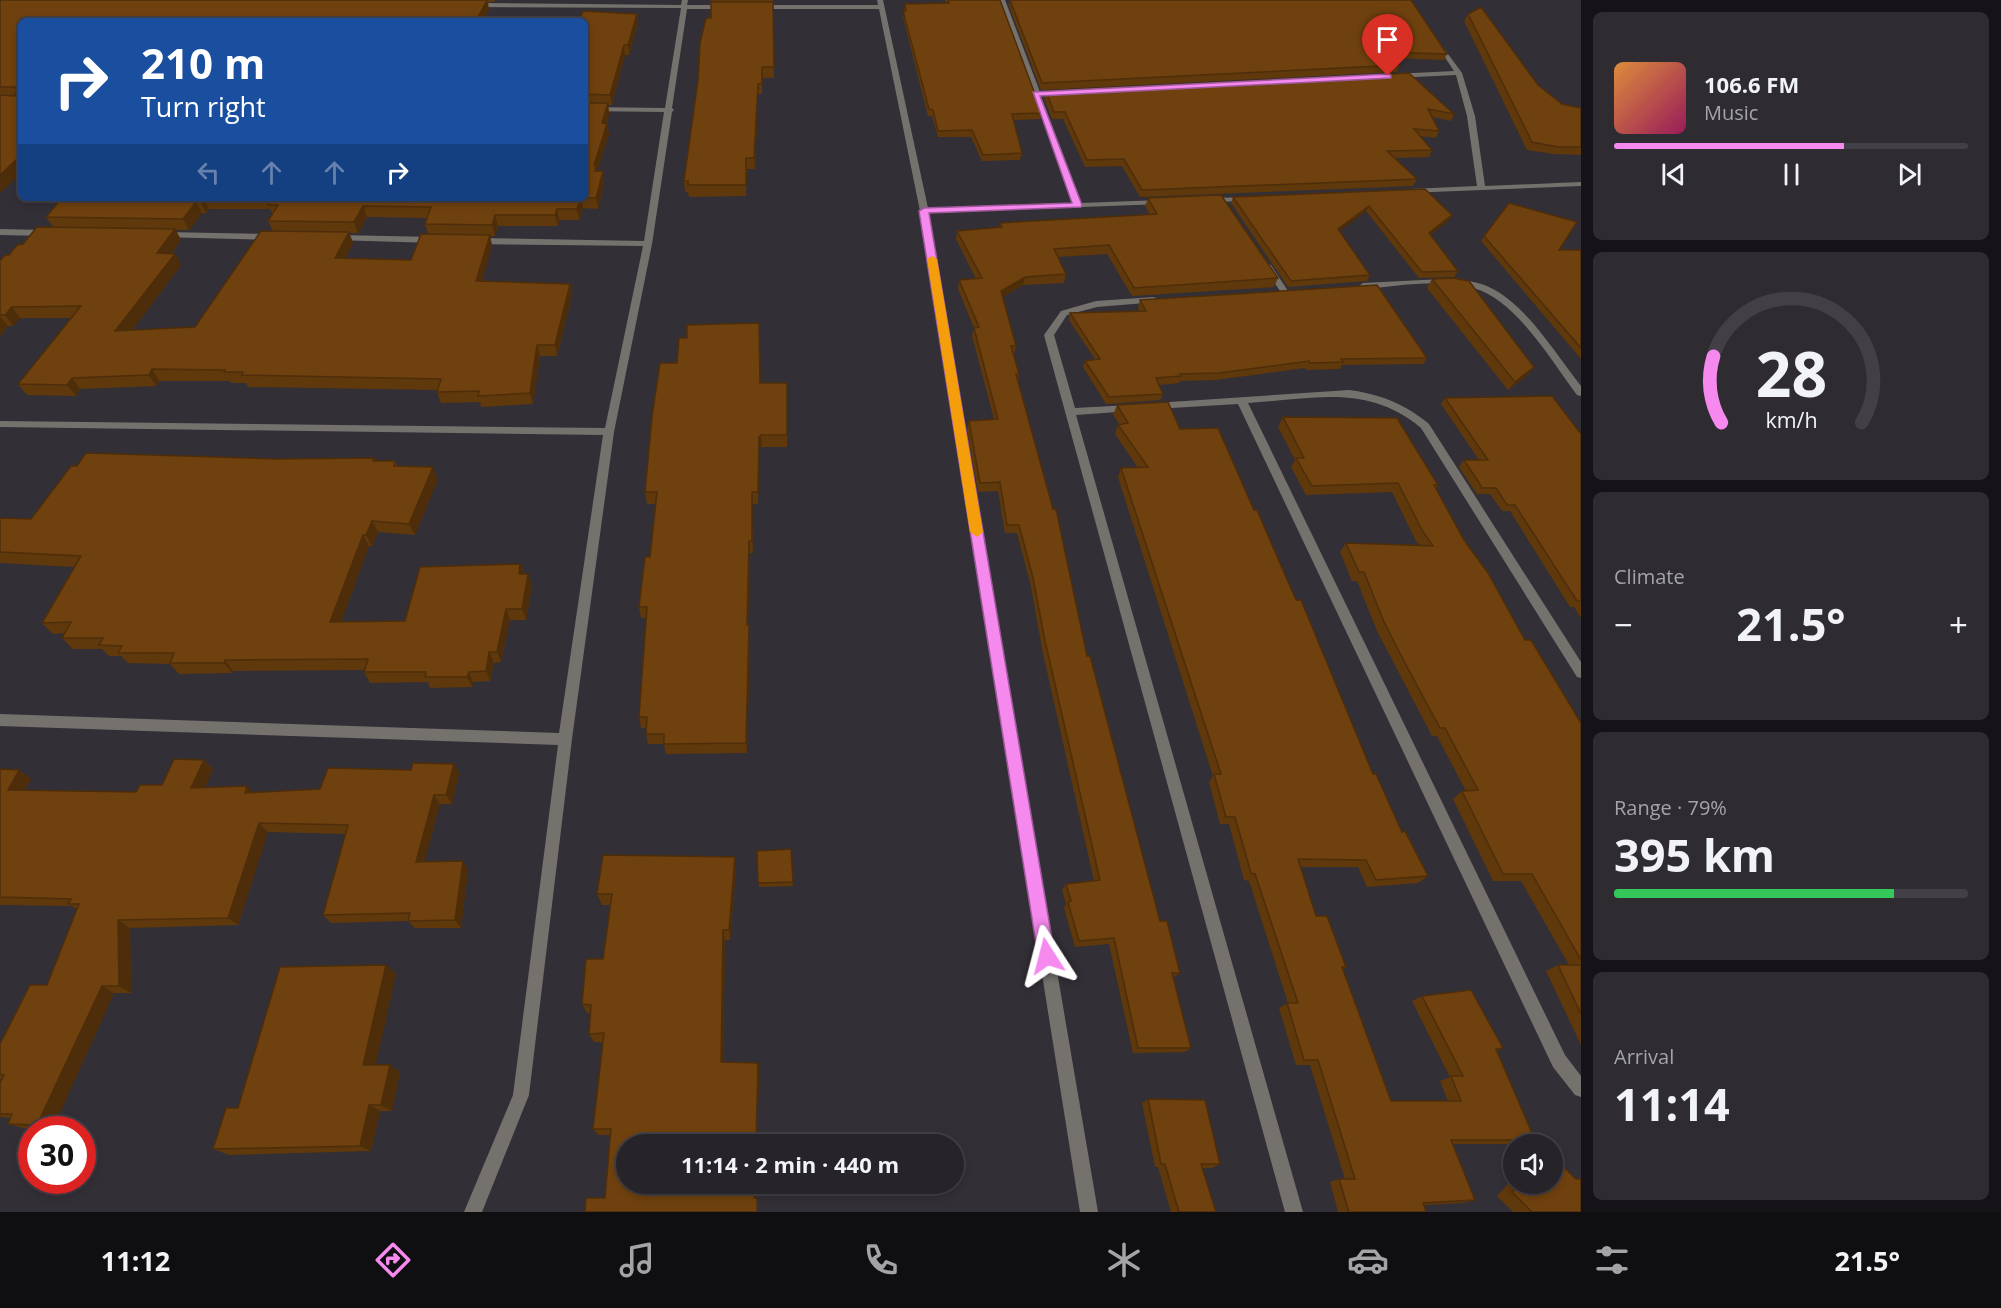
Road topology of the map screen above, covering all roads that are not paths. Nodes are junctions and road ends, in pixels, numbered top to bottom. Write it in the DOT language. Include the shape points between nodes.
graph roads {
  1 [pos="1003,1"];
  2 [pos="1015,2"];
  3 [pos="880,3"];
  4 [pos="685,4"];
  5 [pos="470,5"];
  6 [pos="753,7"];
  7 [pos="730,8"];
  8 [pos="1434,36"];
  9 [pos="1459,73"];
  10 [pos="1388,76"];
  11 [pos="1071,92"];
  12 [pos="1036,94"];
  13 [pos="588,109"];
  14 [pos="670,110"];
  15 [pos="1581,184"];
  16 [pos="1482,188"];
  17 [pos="1399,192"];
  18 [pos="1258,198"];
  19 [pos="1222,200"];
  20 [pos="1200,201"];
  21 [pos="1167,202"];
  22 [pos="1078,205"];
  23 [pos="1228,209"];
  24 [pos="924,211"];
  25 [pos="0,232"];
  26 [pos="60,233"];
  27 [pos="156,235"];
  28 [pos="288,237"];
  29 [pos="324,238"];
  30 [pos="444,240"];
  31 [pos="468,240"];
  32 [pos="648,244"];
  33 [pos="1259,254"];
  34 [pos="1354,287"];
  35 [pos="1284,291"];
  36 [pos="1166,299"];
  37 [pos="1581,393"];
  38 [pos="1242,401"];
  39 [pos="1071,412"];
  40 [pos="0,424"];
  41 [pos="609,432"];
  42 [pos="1581,673"];
  43 [pos="0,720"];
  44 [pos="565,739"];
  45 [pos="1581,1089"];
  46 [pos="473,1212"];
  47 [pos="1089,1212"];
  48 [pos="1294,1212"];
  1 -- 2 [label="street"];
  1 -- 12 [label="street"];
  3 -- 6 [label="street"];
  3 -- 24 [label="street"];
  4 -- 5 [label="street"];
  4 -- 7 [label="street"];
  4 -- 14 [label="street"];
  8 -- 9 [label="street"];
  9 -- 10 [label="street"];
  9 -- 16 [label="street" via="1471,116"];
  11 -- 12 [label="street"];
  12 -- 22 [label="street"];
  13 -- 14 [label="street"];
  14 -- 32 [label="street"];
  15 -- 16 [label="street"];
  16 -- 17 [label="street"];
  18 -- 19 [label="street"];
  19 -- 20 [label="street"];
  19 -- 23 [label="street"];
  21 -- 22 [label="street"];
  22 -- 24 [label="street"];
  24 -- 47 [label="street"];
  25 -- 26 [label="street"];
  27 -- 28 [label="street"];
  29 -- 30 [label="street"];
  31 -- 32 [label="street"];
  32 -- 41 [label="street"];
  33 -- 35 [label="street"];
  34 -- 37 [label="street" via="1448,281 1485,289 1510,305"];
  36 -- 39 [label="street" via="1096,304 1064,313 1049,335"];
  38 -- 39 [label="street"];
  38 -- 42 [label="street" via="1349,393 1372,396 1412,414 1425,426"];
  38 -- 45 [label="street" via="1559,1061"];
  39 -- 48 [label="street"];
  40 -- 41 [label="street"];
  41 -- 44 [label="street"];
  43 -- 44 [label="street"];
  44 -- 46 [label="street" via="521,1095"];
}
